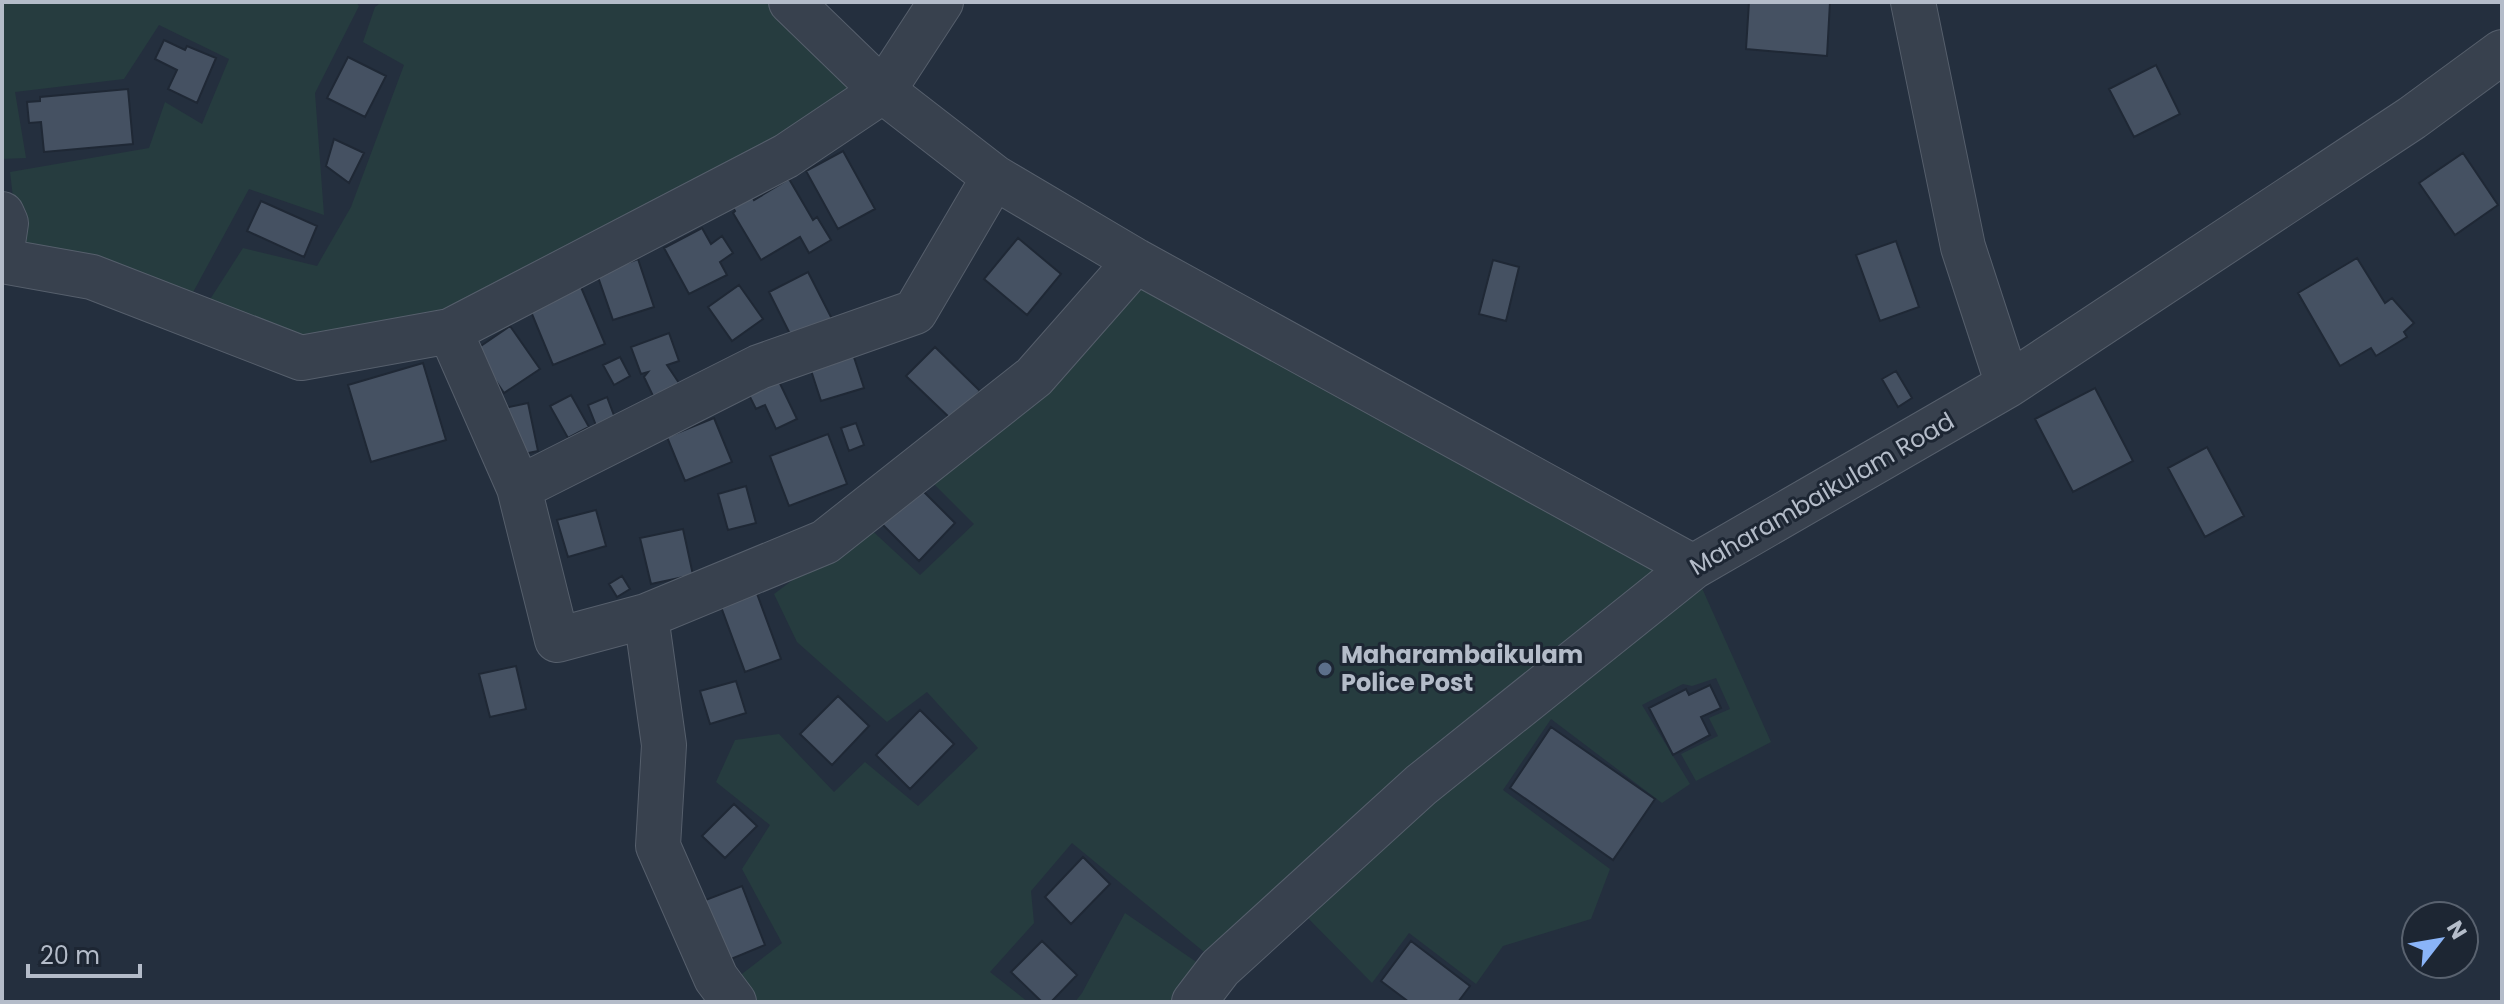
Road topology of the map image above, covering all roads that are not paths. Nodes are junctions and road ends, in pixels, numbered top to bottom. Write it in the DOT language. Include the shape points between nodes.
graph roads {
  1 [pos="791,2"];
  2 [pos="941,2"];
  3 [pos="1913,2"];
  4 [pos="2502,52"];
  5 [pos="883,91"];
  6 [pos="994,177"];
  7 [pos="2,214"];
  8 [pos="2,250"];
  9 [pos="2,261"];
  10 [pos="1136,261"];
  11 [pos="450,331"];
  12 [pos="2008,385"];
  13 [pos="519,488"];
  14 [pos="1693,567"];
  15 [pos="646,616"];
  16 [pos="734,1002"];
  17 [pos="1194,1002"];
  1 -- 5 [label="street"];
  2 -- 5 [label="street"];
  3 -- 12 [label="street" via="1963,247"];
  4 -- 12 [label="street, Maharambaikulam Road" via="2412,118"];
  5 -- 6 [label="street"];
  5 -- 11 [label="street" via="786,156"];
  6 -- 10 [label="street"];
  6 -- 13 [label="street" via="915,312 759,367"];
  7 -- 8 [label="street"];
  9 -- 11 [label="street" via="92,277 301,358"];
  10 -- 14 [label="street"];
  10 -- 15 [label="street" via="1034,377 825,542"];
  11 -- 13 [label="street"];
  12 -- 14 [label="street, Maharambaikulam Road"];
  13 -- 15 [label="street" via="557,640"];
  14 -- 17 [label="street, Maharambaikulam Road" via="1421,785 1220,968"];
  15 -- 16 [label="street" via="664,745 658,846 716,978"];
}
